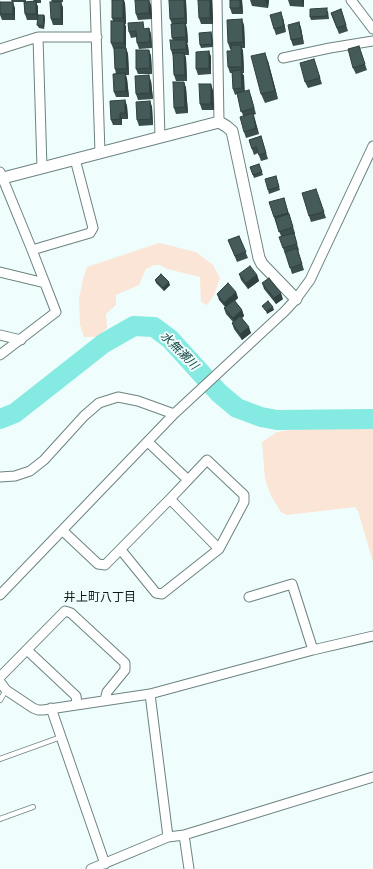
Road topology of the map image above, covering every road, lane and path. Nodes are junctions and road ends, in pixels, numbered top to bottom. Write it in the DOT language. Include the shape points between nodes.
graph roads {
  1 [pos="95,0"];
  2 [pos="156,0"];
  3 [pos="217,0"];
  4 [pos="351,0"];
  5 [pos="373,29"];
  6 [pos="38,37"];
  7 [pos="97,37"];
  8 [pos="373,41"];
  9 [pos="0,49"];
  10 [pos="283,58"];
  11 [pos="219,122"];
  12 [pos="160,137"];
  13 [pos="373,146"];
  14 [pos="100,153"];
  15 [pos="75,159"];
  16 [pos="42,168"];
  17 [pos="1,176"];
  18 [pos="32,250"];
  19 [pos="0,272"];
  20 [pos="45,283"];
  21 [pos="296,299"];
  22 [pos="0,335"];
  23 [pos="21,340"];
  24 [pos="0,355"];
  25 [pos="174,414"];
  26 [pos="148,442"];
  27 [pos="0,477"];
  28 [pos="188,480"];
  29 [pos="170,499"];
  30 [pos="63,530"];
  31 [pos="219,549"];
  32 [pos="121,550"];
  33 [pos="0,595"];
  34 [pos="249,596"];
  35 [pos="373,636"];
  36 [pos="27,650"];
  37 [pos="313,650"];
  38 [pos="0,677"];
  39 [pos="3,686"];
  40 [pos="150,694"];
  41 [pos="0,700"];
  42 [pos="104,700"];
  43 [pos="77,704"];
  44 [pos="51,708"];
  45 [pos="61,738"];
  46 [pos="0,759"];
  47 [pos="373,777"];
  48 [pos="33,808"];
  49 [pos="0,819"];
  50 [pos="184,835"];
  51 [pos="168,837"];
  52 [pos="105,864"];
  53 [pos="91,869"];
  54 [pos="189,869"];
  1 -- 7 [label="street"];
  2 -- 12 [label="street"];
  3 -- 11 [label="street"];
  4 -- 5 [label="street"];
  6 -- 7 [label="street"];
  6 -- 9 [label="street"];
  6 -- 16 [label="street"];
  7 -- 14 [label="street"];
  8 -- 10 [label="street"];
  11 -- 12 [label="street"];
  11 -- 21 [label="street" via="232,131 259,258"];
  12 -- 14 [label="street"];
  13 -- 21 [label="street" via="310,280"];
  14 -- 15 [label="street"];
  15 -- 16 [label="street"];
  15 -- 18 [label="street" via="93,228 90,233"];
  16 -- 17 [label="street"];
  17 -- 18 [label="street"];
  18 -- 20 [label="street"];
  19 -- 20 [label="street"];
  20 -- 23 [label="street" via="56,312"];
  21 -- 25 [label="street"];
  22 -- 23 [label="street"];
  23 -- 24 [label="street"];
  25 -- 26 [label="street"];
  25 -- 27 [label="street" via="118,397 99,403 30,471 16,476"];
  26 -- 28 [label="street"];
  26 -- 30 [label="street"];
  28 -- 29 [label="street"];
  28 -- 31 [label="street" via="207,460 244,495 244,502"];
  29 -- 31 [label="street"];
  29 -- 32 [label="street"];
  30 -- 32 [label="street" via="98,564 105,565"];
  30 -- 33 [label="street"];
  31 -- 32 [label="street" via="162,594 156,593"];
  34 -- 37 [label="street" via="292,584"];
  35 -- 37 [label="street"];
  36 -- 38 [label="street"];
  36 -- 42 [label="street" via="65,611 71,613 125,663 125,670 107,692"];
  36 -- 43 [label="street" via="76,696"];
  37 -- 40 [label="street"];
  39 -- 41 [label="lane"];
  39 -- 44 [label="street" via="38,710"];
  40 -- 42 [label="street"];
  40 -- 51 [label="street"];
  42 -- 43 [label="street"];
  43 -- 44 [label="street"];
  44 -- 45 [label="street"];
  45 -- 46 [label="lane"];
  45 -- 52 [label="street"];
  47 -- 50 [label="street"];
  48 -- 49 [label="lane"];
  50 -- 51 [label="street"];
  50 -- 54 [label="street"];
  51 -- 52 [label="street"];
  52 -- 53 [label="street"];
}
